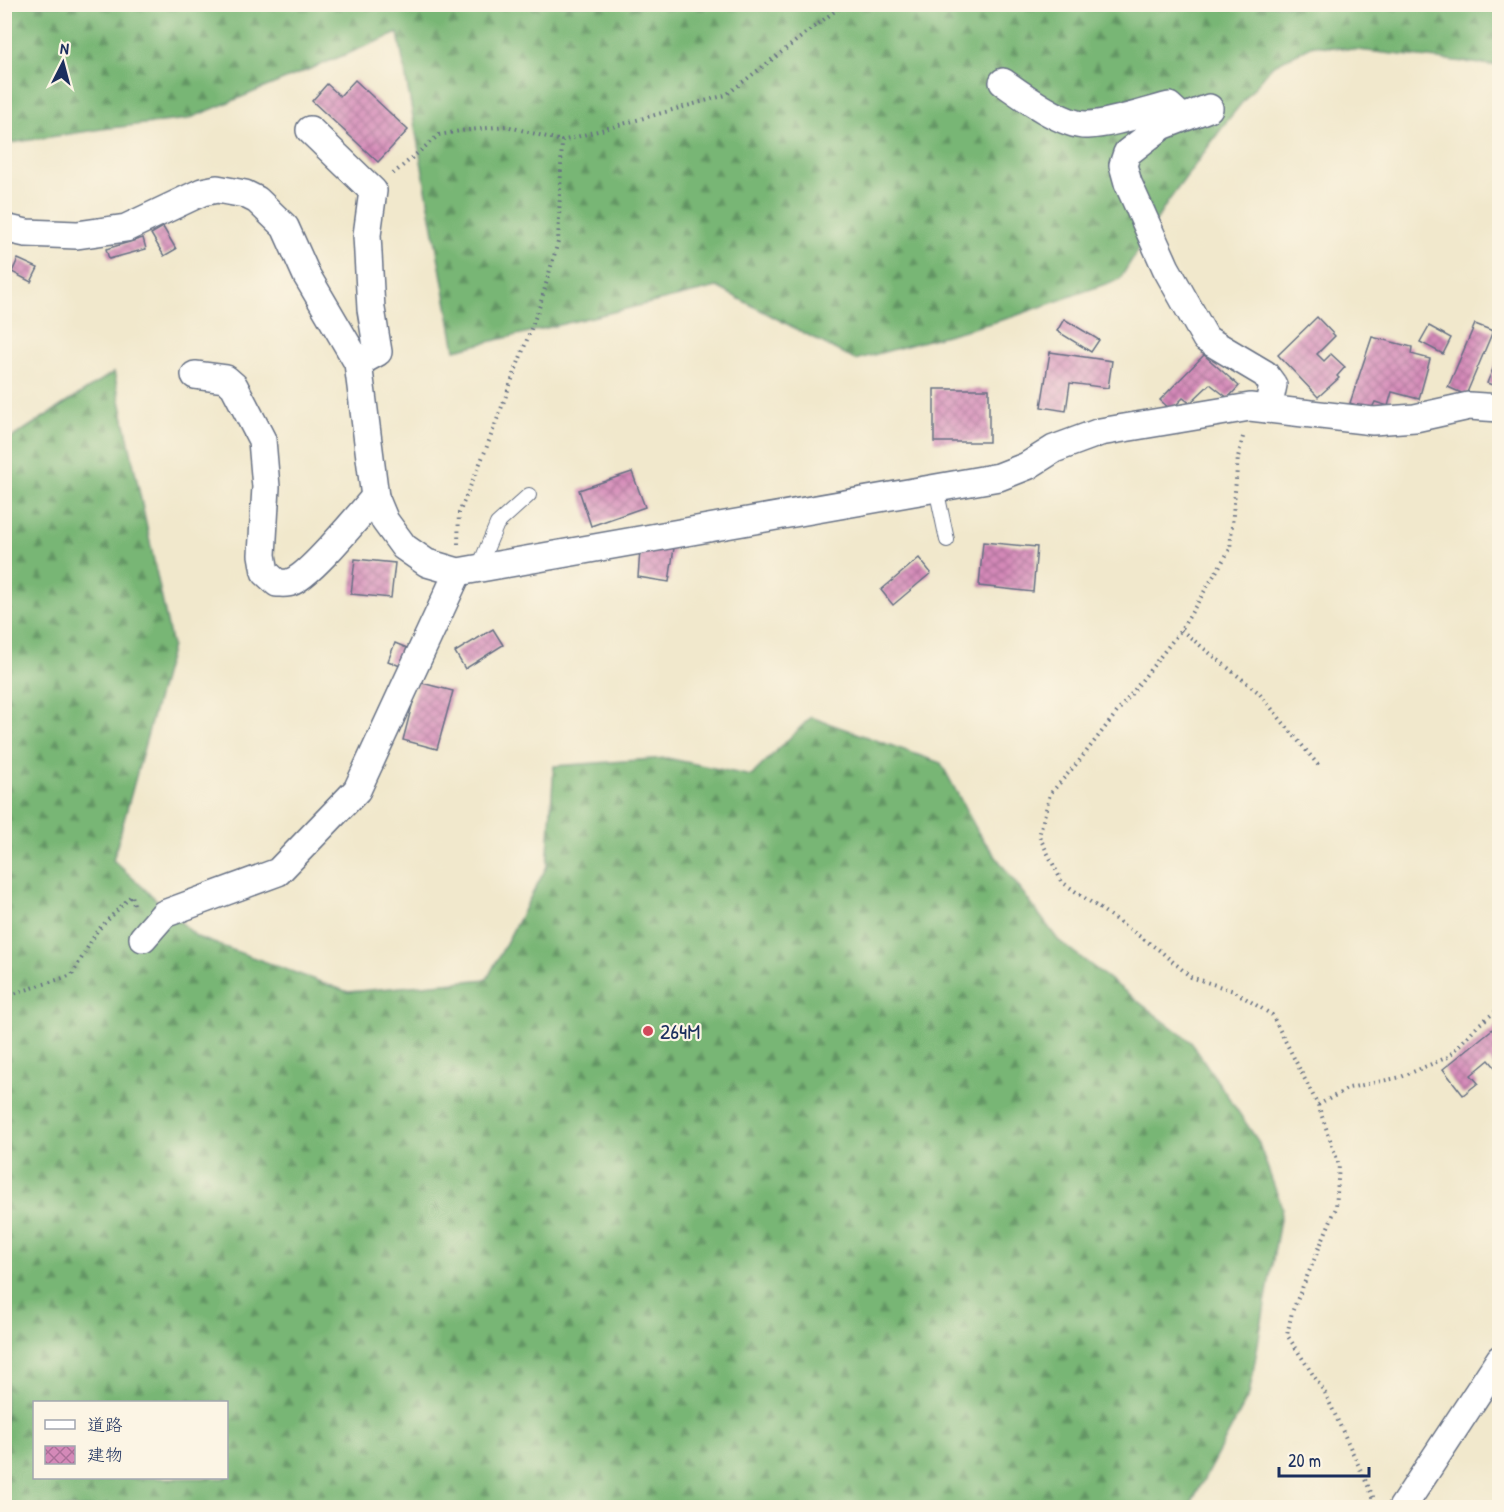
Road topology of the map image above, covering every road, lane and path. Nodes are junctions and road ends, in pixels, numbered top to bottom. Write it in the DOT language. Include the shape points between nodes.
graph roads {
  1 [pos="844,4"];
  2 [pos="1003,82"];
  3 [pos="1209,108"];
  4 [pos="1182,118"];
  5 [pos="310,130"];
  6 [pos="562,141"];
  7 [pos="373,191"];
  8 [pos="4,228"];
  9 [pos="358,363"];
  10 [pos="195,375"];
  11 [pos="1259,408"];
  12 [pos="1500,408"];
  13 [pos="936,488"];
  14 [pos="529,495"];
  15 [pos="375,497"];
  16 [pos="947,540"];
  17 [pos="468,571"];
  18 [pos="1181,630"];
  19 [pos="1319,766"];
  20 [pos="143,938"];
  21 [pos="4,997"];
  22 [pos="1500,1008"];
  23 [pos="1318,1105"];
  24 [pos="1500,1359"];
  25 [pos="1406,1502"];
  1 -- 6 [label="path" via="726,95"];
  2 -- 4 [label="street" via="1032,103 1086,126 1169,106"];
  3 -- 4 [label="street"];
  4 -- 11 [label="street" via="1162,126 1127,153 1124,165 1128,183 1166,268 1206,339 1265,374 1273,385"];
  5 -- 7 [label="street"];
  6 -- 7 [label="path" via="506,126 439,135"];
  6 -- 17 [label="path" via="558,242 540,305 459,513"];
  7 -- 9 [label="street" via="366,235 378,352"];
  8 -- 9 [label="street" via="67,234 126,228 202,192 217,189 245,194 285,226 307,276"];
  9 -- 15 [label="street"];
  10 -- 15 [label="street" via="226,379 234,386 262,440 266,487 262,555 265,572 277,583 291,583 301,576"];
  11 -- 12 [label="street" via="1373,421 1415,418 1468,406"];
  11 -- 13 [label="street" via="1100,432 1054,449 999,477"];
  11 -- 18 [label="path" via="1238,457 1230,549"];
  13 -- 16 [label="lane"];
  13 -- 17 [label="street"];
  14 -- 17 [label="lane" via="497,524"];
  15 -- 17 [label="street" via="404,547 428,563"];
  17 -- 20 [label="street" via="357,790 278,872 164,914"];
  18 -- 19 [label="path" via="1258,692"];
  18 -- 23 [label="path" via="1050,794 1039,836 1062,882 1191,977 1234,991 1272,1015"];
  20 -- 21 [label="path" via="132,895 97,931 72,975"];
  22 -- 23 [label="path" via="1448,1057 1401,1077 1349,1088"];
  23 -- 25 [label="path" via="1339,1165 1336,1208 1287,1335 1325,1393 1375,1501"];
  24 -- 25 [label="street"];
}
